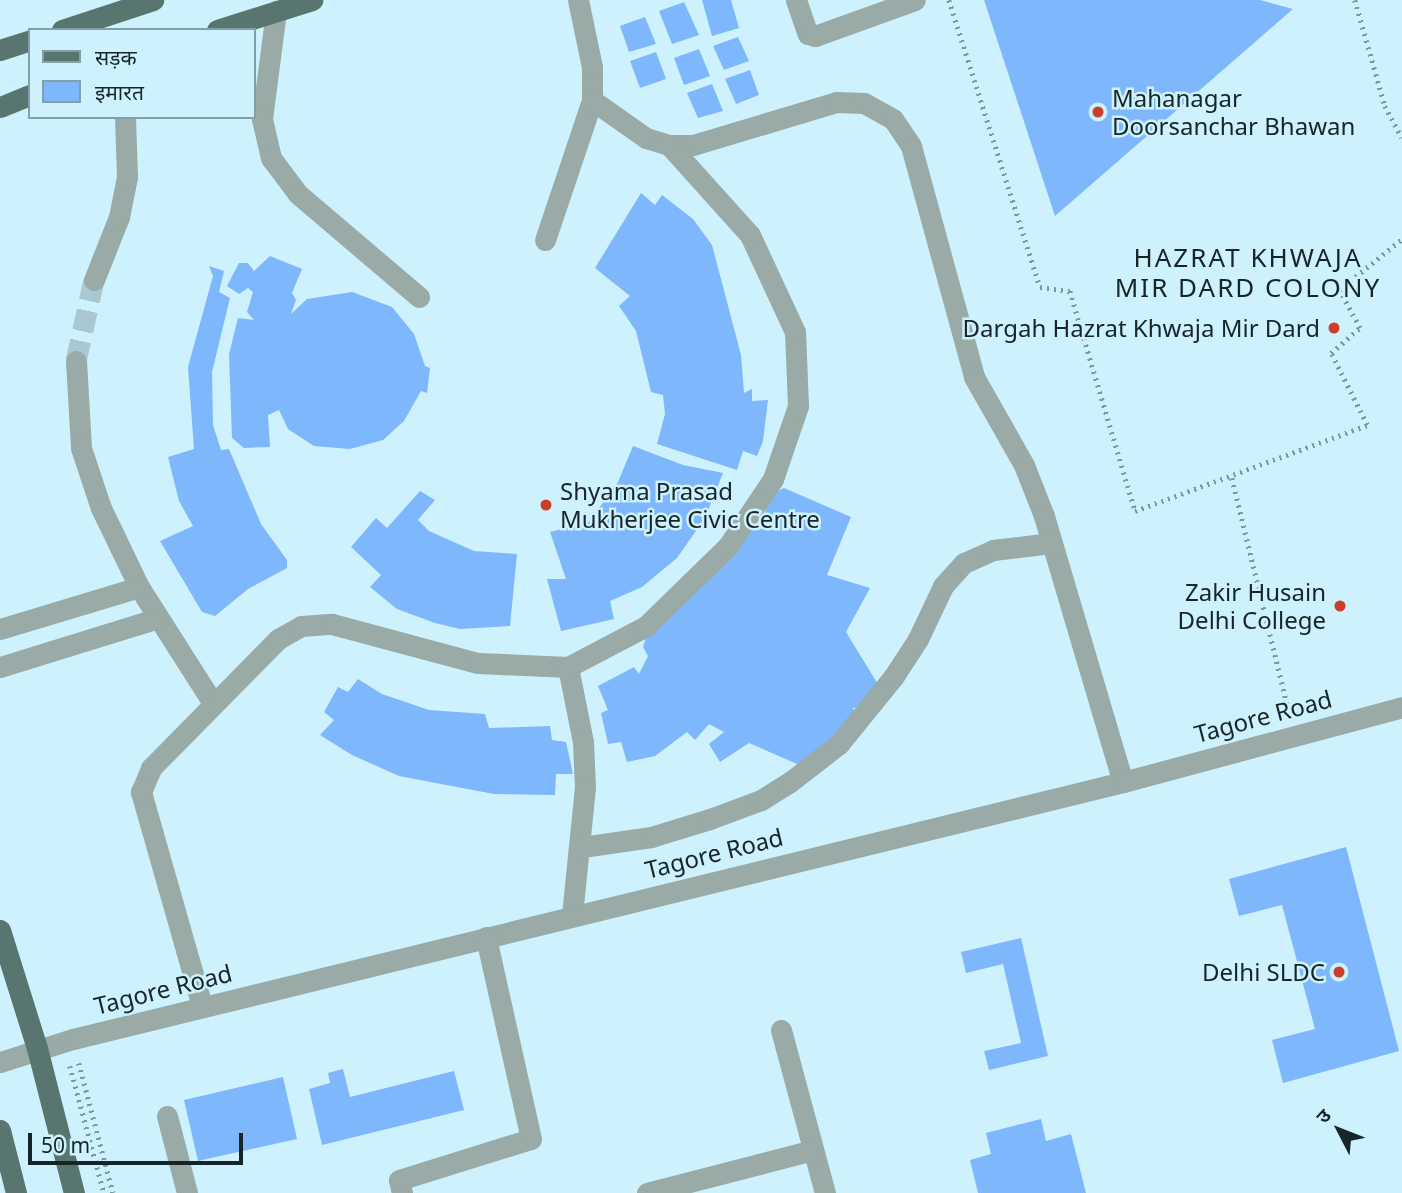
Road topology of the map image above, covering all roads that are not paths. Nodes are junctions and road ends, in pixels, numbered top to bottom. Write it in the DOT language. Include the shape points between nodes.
graph roads {
  1 [pos="153,0"];
  2 [pos="312,0"];
  3 [pos="578,0"];
  4 [pos="796,0"];
  5 [pos="915,0"];
  6 [pos="276,11"];
  7 [pos="68,28"];
  8 [pos="223,28"];
  9 [pos="28,41"];
  10 [pos="0,50"];
  11 [pos="28,96"];
  12 [pos="592,100"];
  13 [pos="0,107"];
  14 [pos="125,119"];
  15 [pos="669,145"];
  16 [pos="545,240"];
  17 [pos="94,280"];
  18 [pos="419,297"];
  19 [pos="76,362"];
  20 [pos="1052,543"];
  21 [pos="139,587"];
  22 [pos="158,618"];
  23 [pos="0,629"];
  24 [pos="0,667"];
  25 [pos="568,667"];
  26 [pos="213,703"];
  27 [pos="1402,707"];
  28 [pos="1123,782"];
  29 [pos="582,847"];
  30 [pos="572,916"];
  31 [pos="0,930"];
  32 [pos="485,937"];
  33 [pos="202,1006"];
  34 [pos="781,1030"];
  35 [pos="37,1048"];
  36 [pos="0,1062"];
  37 [pos="167,1116"];
  38 [pos="0,1130"];
  39 [pos="813,1150"];
  40 [pos="16,1193"];
  41 [pos="74,1193"];
  42 [pos="187,1193"];
  43 [pos="402,1193"];
  44 [pos="647,1193"];
  45 [pos="825,1193"];
  1 -- 7 [label="main road"];
  2 -- 6 [label="main road"];
  3 -- 12 [label="street" via="592,67"];
  4 -- 5 [label="street" via="808,34 816,36"];
  6 -- 8 [label="main road"];
  6 -- 18 [label="street" via="262,119 271,158 298,194"];
  9 -- 10 [label="main road"];
  11 -- 13 [label="main road"];
  12 -- 15 [label="street" via="646,138"];
  12 -- 16 [label="street"];
  14 -- 17 [label="street" via="127,177 119,217"];
  15 -- 20 [label="street" via="693,145 836,102 864,103 893,120 911,146 974,377 1024,465"];
  15 -- 25 [label="street" via="750,235 795,331 799,406 774,479 727,546 646,626"];
  19 -- 21 [label="street" via="81,448 101,508"];
  20 -- 28 [label="street"];
  20 -- 29 [label="street" via="993,550 964,563 943,586 894,676 839,744 790,782 761,800 710,820 651,837"];
  21 -- 22 [label="street"];
  21 -- 23 [label="street"];
  22 -- 24 [label="street"];
  22 -- 26 [label="street"];
  25 -- 26 [label="street" via="478,663 332,624 301,626 278,639"];
  25 -- 29 [label="street" via="583,741"];
  26 -- 33 [label="street" via="151,768 141,792"];
  27 -- 28 [label="street, Tagore Road"];
  28 -- 30 [label="street, Tagore Road"];
  29 -- 30 [label="street"];
  30 -- 32 [label="street, Tagore Road"];
  31 -- 35 [label="main road"];
  32 -- 33 [label="street, Tagore Road"];
  32 -- 43 [label="street" via="531,1139 399,1180"];
  33 -- 35 [label="street, Tagore Road"];
  34 -- 39 [label="street"];
  35 -- 36 [label="street, Tagore Road"];
  35 -- 41 [label="main road"];
  37 -- 42 [label="street"];
  38 -- 40 [label="main road"];
  39 -- 44 [label="street"];
  39 -- 45 [label="street"];
}
